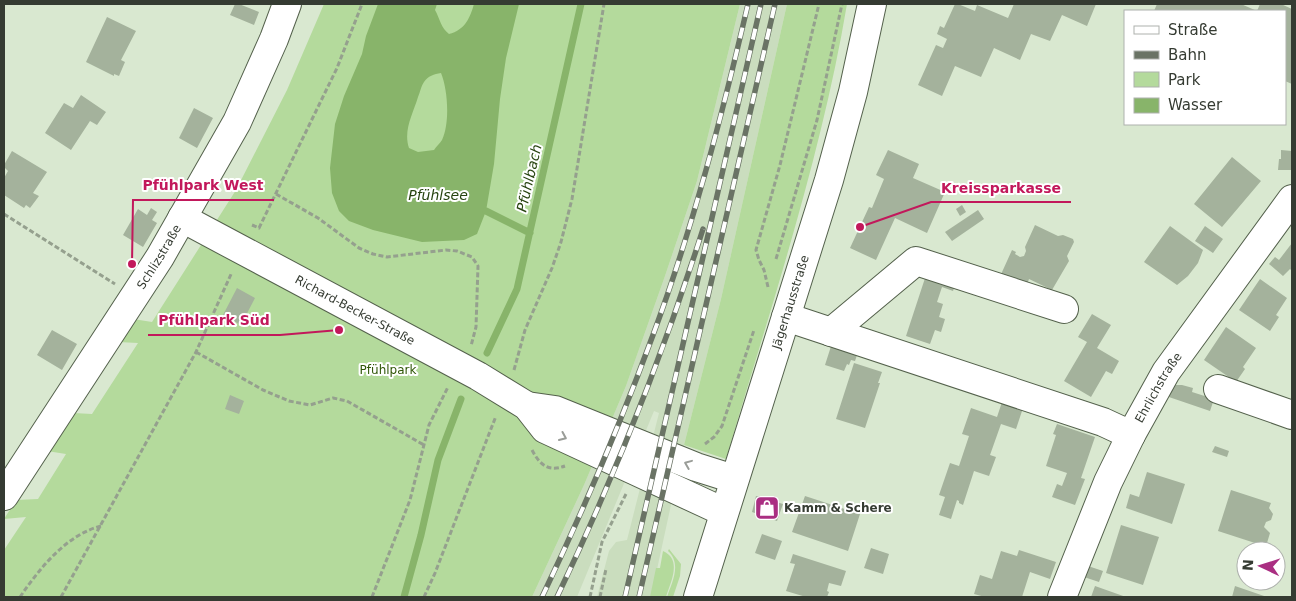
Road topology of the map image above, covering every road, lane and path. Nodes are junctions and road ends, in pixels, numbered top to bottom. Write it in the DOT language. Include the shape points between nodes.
graph roads {
  1 [pos="287,4"];
  2 [pos="362,4"];
  3 [pos="604,4"];
  4 [pos="819,4"];
  5 [pos="842,4"];
  6 [pos="872,4"];
  7 [pos="276,194"];
  8 [pos="1292,199"];
  9 [pos="4,214"];
  10 [pos="182,218"];
  11 [pos="227,242"];
  12 [pos="775,262"];
  13 [pos="770,278"];
  14 [pos="768,286"];
  15 [pos="135,296"];
  16 [pos="765,296"];
  17 [pos="1064,309"];
  18 [pos="786,317"];
  19 [pos="756,324"];
  20 [pos="831,332"];
  21 [pos="196,352"];
  22 [pos="461,367"];
  23 [pos="1218,389"];
  24 [pos="516,400"];
  25 [pos="1292,415"];
  26 [pos="722,426"];
  27 [pos="1131,434"];
  28 [pos="424,445"];
  29 [pos="734,479"];
  30 [pos="628,488"];
  31 [pos="4,496"];
  32 [pos="724,512"];
  33 [pos="101,526"];
  34 [pos="606,569"];
  35 [pos="20,597"];
  36 [pos="61,597"];
  37 [pos="372,597"];
  38 [pos="424,597"];
  39 [pos="590,597"];
  40 [pos="600,597"];
  41 [pos="698,597"];
  42 [pos="1062,597"];
  1 -- 10 [label="street, Schlizstraße" via="237,122"];
  2 -- 7 [label="path" via="337,68"];
  3 -- 24 [label="path" via="572,198 561,242 525,330 514,370"];
  4 -- 14 [label="path" via="780,165 757,243 757,255"];
  5 -- 12 [label="path" via="817,120"];
  6 -- 18 [label="street, Jägerhausstraße" via="846,120"];
  7 -- 11 [label="path" via="259,228 239,220"];
  7 -- 22 [label="path" via="373,254 387,257 446,250 472,256 478,266 476,328"];
  8 -- 27 [label="street, Ehrlichstraße" via="1166,372"];
  9 -- 15 [label="path"];
  10 -- 11 [label="street, Richard-Becker-Straße"];
  10 -- 15 [label="street, Schlizstraße"];
  11 -- 21 [label="path" via="220,256 234,266"];
  11 -- 22 [label="street, Richard-Becker-Straße"];
  13 -- 14 [label="path"];
  14 -- 16 [label="path"];
  15 -- 31 [label="street, Schlizstraße"];
  17 -- 20 [label="street" via="916,261"];
  18 -- 20 [label="street"];
  18 -- 29 [label="street, Jägerhausstraße"];
  19 -- 26 [label="path"];
  20 -- 27 [label="street"];
  21 -- 28 [label="path" via="289,401 310,405 332,398 347,400"];
  21 -- 33 [label="path"];
  22 -- 24 [label="street, Richard-Becker-Straße"];
  22 -- 28 [label="path" via="429,424"];
  23 -- 25 [label="street"];
  29 -- 24 [label="street, Richard-Becker-Straße, one-way" via="555,410"];
  24 -- 32 [label="street, Richard-Becker-Straße, one-way" via="545,429"];
  24 -- 38 [label="path" via="466,490"];
  27 -- 42 [label="street, Ehrlichstraße"];
  28 -- 37 [label="path" via="410,500"];
  29 -- 32 [label="street, Jägerhausstraße"];
  30 -- 39 [label="path" via="602,542"];
  32 -- 41 [label="street, Jägerhausstraße"];
  33 -- 35 [label="path" via="72,539 39,572"];
  33 -- 36 [label="path"];
  34 -- 40 [label="path"];
}
